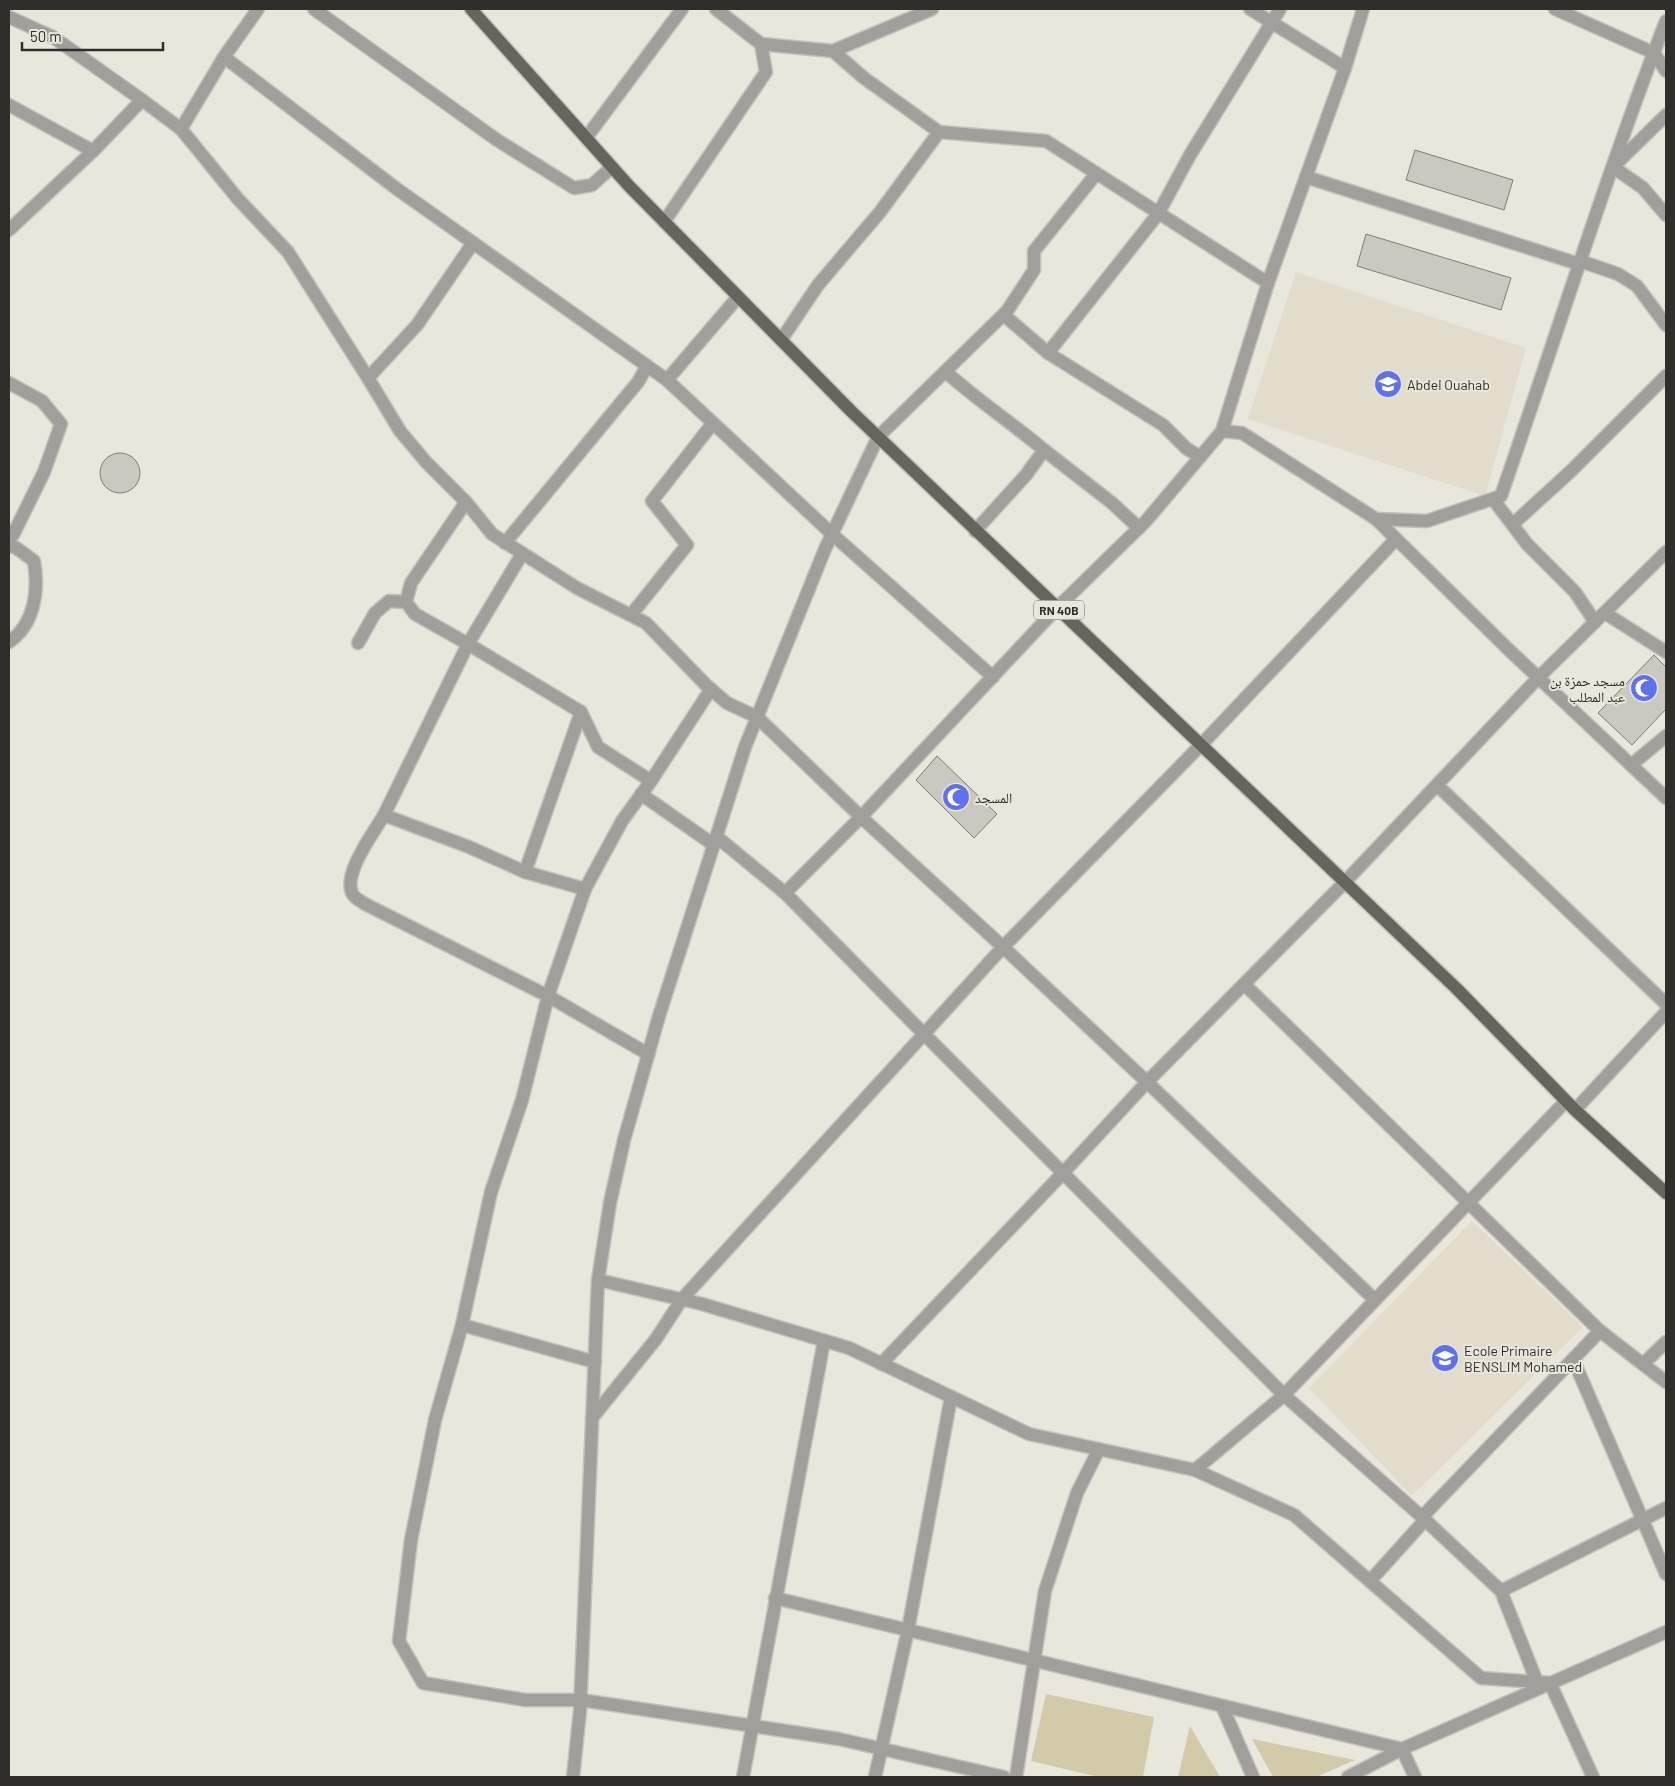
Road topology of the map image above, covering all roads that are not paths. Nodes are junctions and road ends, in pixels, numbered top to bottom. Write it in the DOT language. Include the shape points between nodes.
graph roads {
  1 [pos="258,9"];
  2 [pos="314,9"];
  3 [pos="471,9"];
  4 [pos="682,9"];
  5 [pos="716,9"];
  6 [pos="932,9"];
  7 [pos="1250,9"];
  8 [pos="1280,9"];
  9 [pos="1363,9"];
  10 [pos="1555,9"];
  11 [pos="9,17"];
  12 [pos="1666,21"];
  13 [pos="1273,23"];
  14 [pos="761,44"];
  15 [pos="833,51"];
  16 [pos="1654,53"];
  17 [pos="224,57"];
  18 [pos="1345,68"];
  19 [pos="1666,71"];
  20 [pos="142,100"];
  21 [pos="9,105"];
  22 [pos="1666,115"];
  23 [pos="181,129"];
  24 [pos="939,132"];
  25 [pos="586,138"];
  26 [pos="93,151"];
  27 [pos="612,167"];
  28 [pos="1612,167"];
  29 [pos="1096,174"];
  30 [pos="1306,177"];
  31 [pos="1158,214"];
  32 [pos="1666,215"];
  33 [pos="664,222"];
  34 [pos="11,224"];
  35 [pos="473,242"];
  36 [pos="1579,262"];
  37 [pos="1268,283"];
  38 [pos="738,296"];
  39 [pos="1004,315"];
  40 [pos="1666,325"];
  41 [pos="780,340"];
  42 [pos="1048,352"];
  43 [pos="647,366"];
  44 [pos="946,372"];
  45 [pos="1666,376"];
  46 [pos="368,378"];
  47 [pos="667,380"];
  48 [pos="9,383"];
  49 [pos="713,423"];
  50 [pos="1222,431"];
  51 [pos="878,437"];
  52 [pos="1044,450"];
  53 [pos="1200,457"];
  54 [pos="1493,499"];
  55 [pos="466,502"];
  56 [pos="1376,519"];
  57 [pos="1513,524"];
  58 [pos="1139,528"];
  59 [pos="976,531"];
  60 [pos="832,534"];
  61 [pos="9,539"];
  62 [pos="1396,539"];
  63 [pos="505,543"];
  64 [pos="9,546"];
  65 [pos="1666,552"];
  66 [pos="522,554"];
  67 [pos="406,602"];
  68 [pos="1057,608"];
  69 [pos="1605,612"];
  70 [pos="632,615"];
  71 [pos="1595,622"];
  72 [pos="9,642"];
  73 [pos="358,643"];
  74 [pos="468,644"];
  75 [pos="1666,652"];
  76 [pos="993,677"];
  77 [pos="1538,678"];
  78 [pos="711,689"];
  79 [pos="581,712"];
  80 [pos="758,717"];
  81 [pos="1666,736"];
  82 [pos="1200,746"];
  83 [pos="1631,765"];
  84 [pos="651,781"];
  85 [pos="1437,785"];
  86 [pos="641,794"];
  87 [pos="1666,798"];
  88 [pos="384,815"];
  89 [pos="861,817"];
  90 [pos="715,841"];
  91 [pos="525,872"];
  92 [pos="1344,883"];
  93 [pos="585,889"];
  94 [pos="785,893"];
  95 [pos="1003,947"];
  96 [pos="1244,984"];
  97 [pos="548,996"];
  98 [pos="1666,1004"];
  99 [pos="1666,1012"];
  100 [pos="924,1034"];
  101 [pos="648,1054"];
  102 [pos="1147,1082"];
  103 [pos="1571,1106"];
  104 [pos="1063,1173"];
  105 [pos="1666,1193"];
  106 [pos="1469,1202"];
  107 [pos="598,1280"];
  108 [pos="682,1299"];
  109 [pos="1375,1300"];
  110 [pos="462,1325"];
  111 [pos="1600,1331"];
  112 [pos="824,1341"];
  113 [pos="1666,1342"];
  114 [pos="1573,1359"];
  115 [pos="595,1362"];
  116 [pos="881,1364"];
  117 [pos="1643,1364"];
  118 [pos="1666,1382"];
  119 [pos="1284,1394"];
  120 [pos="951,1396"];
  121 [pos="592,1418"];
  122 [pos="1099,1449"];
  123 [pos="1195,1470"];
  124 [pos="1666,1508"];
  125 [pos="1423,1519"];
  126 [pos="1644,1520"];
  127 [pos="1666,1574"];
  128 [pos="1370,1581"];
  129 [pos="1501,1591"];
  130 [pos="775,1598"];
  131 [pos="908,1630"];
  132 [pos="1666,1632"];
  133 [pos="1035,1661"];
  134 [pos="1543,1683"];
  135 [pos="581,1700"];
  136 [pos="1222,1706"];
  137 [pos="753,1726"];
  138 [pos="881,1749"];
  139 [pos="1402,1749"];
  140 [pos="573,1777"];
  141 [pos="743,1777"];
  142 [pos="875,1777"];
  143 [pos="1004,1777"];
  144 [pos="1016,1777"];
  145 [pos="1253,1777"];
  146 [pos="1348,1777"];
  147 [pos="1415,1777"];
  148 [pos="1593,1777"];
  1 -- 17 [label="street"];
  2 -- 27 [label="street" via="496,140 574,188 592,185"];
  3 -- 25 [label="main road, RN 40B"];
  4 -- 25 [label="street"];
  5 -- 14 [label="street"];
  6 -- 15 [label="street"];
  7 -- 13 [label="street"];
  8 -- 13 [label="street"];
  9 -- 18 [label="street"];
  10 -- 16 [label="street"];
  11 -- 20 [label="street" via="53,36"];
  12 -- 16 [label="street"];
  13 -- 18 [label="street"];
  13 -- 31 [label="street" via="1190,155"];
  14 -- 15 [label="street"];
  14 -- 33 [label="street" via="766,72"];
  15 -- 24 [label="street" via="864,78"];
  16 -- 19 [label="street"];
  16 -- 28 [label="street"];
  17 -- 23 [label="street"];
  17 -- 35 [label="street" via="397,189"];
  18 -- 30 [label="street"];
  20 -- 23 [label="street"];
  20 -- 26 [label="street"];
  21 -- 26 [label="street"];
  22 -- 28 [label="street"];
  23 -- 46 [label="street" via="288,252"];
  24 -- 29 [label="street" via="1046,142"];
  24 -- 41 [label="street" via="880,212 818,284"];
  25 -- 27 [label="main road, RN 40B"];
  26 -- 34 [label="street"];
  27 -- 33 [label="main road, RN 40B"];
  28 -- 32 [label="street" via="1643,188"];
  28 -- 36 [label="street"];
  29 -- 31 [label="street"];
  29 -- 39 [label="street" via="1034,251 1034,270"];
  30 -- 36 [label="street"];
  30 -- 37 [label="street"];
  31 -- 37 [label="street"];
  31 -- 42 [label="street"];
  33 -- 38 [label="main road, RN 40B"];
  35 -- 43 [label="street"];
  35 -- 46 [label="street" via="417,324"];
  36 -- 40 [label="street" via="1618,274 1637,286"];
  36 -- 54 [label="street" via="1501,496"];
  37 -- 50 [label="street"];
  38 -- 41 [label="main road, RN 40B"];
  38 -- 47 [label="street"];
  39 -- 42 [label="street"];
  39 -- 44 [label="street"];
  41 -- 51 [label="main road, RN 40B"];
  42 -- 53 [label="street" via="1163,425"];
  43 -- 47 [label="street"];
  43 -- 63 [label="street" via="638,382"];
  44 -- 51 [label="street"];
  44 -- 52 [label="street"];
  45 -- 57 [label="street"];
  46 -- 55 [label="street" via="400,431"];
  47 -- 49 [label="street"];
  48 -- 61 [label="street" via="42,401 61,424 44,472"];
  49 -- 60 [label="street"];
  49 -- 70 [label="street" via="652,500 687,545"];
  50 -- 53 [label="street"];
  50 -- 56 [label="street" via="1242,433"];
  51 -- 59 [label="main road, RN 40B"];
  51 -- 60 [label="street"];
  52 -- 58 [label="street"];
  52 -- 59 [label="street"];
  53 -- 58 [label="street"];
  54 -- 56 [label="street" via="1427,521"];
  54 -- 57 [label="street"];
  55 -- 63 [label="street" via="492,534"];
  55 -- 67 [label="street" via="411,583"];
  56 -- 62 [label="street"];
  57 -- 71 [label="street" via="1575,592"];
  58 -- 68 [label="street"];
  59 -- 68 [label="main road, RN 40B"];
  60 -- 76 [label="street"];
  60 -- 80 [label="street"];
  62 -- 77 [label="street"];
  62 -- 82 [label="street"];
  63 -- 66 [label="street"];
  64 -- 72 [label="street" via="26,553 34,561 36,573 35,604 20,634"];
  65 -- 69 [label="street"];
  66 -- 70 [label="street" via="577,588"];
  66 -- 74 [label="street"];
  67 -- 73 [label="street" via="389,601 375,613"];
  67 -- 74 [label="street" via="415,614"];
  68 -- 76 [label="street"];
  68 -- 82 [label="main road, RN 40B"];
  69 -- 71 [label="street"];
  69 -- 75 [label="street"];
  70 -- 78 [label="street" via="646,623"];
  71 -- 77 [label="street"];
  74 -- 79 [label="street"];
  74 -- 88 [label="street"];
  76 -- 89 [label="street"];
  77 -- 83 [label="street"];
  77 -- 85 [label="street"];
  78 -- 80 [label="street" via="727,703"];
  78 -- 84 [label="street"];
  79 -- 84 [label="street" via="598,747"];
  79 -- 91 [label="street"];
  80 -- 89 [label="street"];
  80 -- 90 [label="street"];
  81 -- 83 [label="street"];
  82 -- 92 [label="main road, RN 40B"];
  82 -- 95 [label="street"];
  83 -- 87 [label="street"];
  84 -- 86 [label="street"];
  85 -- 92 [label="street"];
  85 -- 98 [label="street"];
  86 -- 90 [label="street"];
  86 -- 93 [label="street" via="622,821"];
  88 -- 91 [label="street"];
  88 -- 97 [label="street" via="357,860 349,883 353,895"];
  89 -- 94 [label="street"];
  89 -- 95 [label="street"];
  90 -- 94 [label="street"];
  90 -- 101 [label="street"];
  91 -- 93 [label="street"];
  92 -- 96 [label="street"];
  92 -- 103 [label="main road, RN 40B" via="1457,990"];
  93 -- 97 [label="street"];
  94 -- 100 [label="street"];
  95 -- 100 [label="street"];
  95 -- 102 [label="street"];
  96 -- 102 [label="street"];
  96 -- 106 [label="street"];
  97 -- 101 [label="street"];
  97 -- 110 [label="street" via="522,1100 491,1192"];
  99 -- 103 [label="street"];
  100 -- 104 [label="street"];
  100 -- 108 [label="street"];
  101 -- 107 [label="street" via="610,1203"];
  102 -- 104 [label="street"];
  102 -- 109 [label="street"];
  103 -- 105 [label="main road, RN 40B"];
  103 -- 106 [label="street"];
  104 -- 116 [label="street"];
  104 -- 119 [label="street"];
  106 -- 109 [label="street"];
  106 -- 111 [label="street"];
  107 -- 108 [label="street"];
  107 -- 115 [label="street"];
  108 -- 112 [label="street"];
  108 -- 121 [label="street" via="656,1339"];
  109 -- 119 [label="street"];
  110 -- 115 [label="street"];
  110 -- 135 [label="street" via="435,1420 411,1540 399,1641 423,1684 525,1700"];
  111 -- 114 [label="street"];
  111 -- 117 [label="street"];
  112 -- 116 [label="street" via="849,1348"];
  112 -- 130 [label="street"];
  113 -- 117 [label="street"];
  114 -- 125 [label="street"];
  114 -- 126 [label="street"];
  115 -- 121 [label="street"];
  116 -- 120 [label="street"];
  117 -- 118 [label="street"];
  119 -- 123 [label="street"];
  119 -- 125 [label="street"];
  120 -- 122 [label="street" via="1029,1434"];
  120 -- 131 [label="street"];
  121 -- 135 [label="street"];
  122 -- 123 [label="street"];
  122 -- 133 [label="street" via="1077,1492 1045,1592"];
  123 -- 128 [label="street" via="1294,1515"];
  124 -- 126 [label="street"];
  125 -- 128 [label="street"];
  125 -- 129 [label="street"];
  126 -- 127 [label="street"];
  126 -- 129 [label="street"];
  128 -- 134 [label="street" via="1481,1678"];
  129 -- 134 [label="street"];
  130 -- 131 [label="street"];
  130 -- 137 [label="street"];
  131 -- 133 [label="street"];
  131 -- 138 [label="street"];
  132 -- 134 [label="street"];
  133 -- 136 [label="street"];
  133 -- 144 [label="street"];
  134 -- 139 [label="street"];
  134 -- 148 [label="street"];
  135 -- 137 [label="street"];
  135 -- 140 [label="street"];
  136 -- 139 [label="street"];
  136 -- 145 [label="street"];
  137 -- 138 [label="street"];
  137 -- 141 [label="street"];
  138 -- 142 [label="street"];
  138 -- 143 [label="street"];
  139 -- 146 [label="street"];
  139 -- 147 [label="street"];
}
